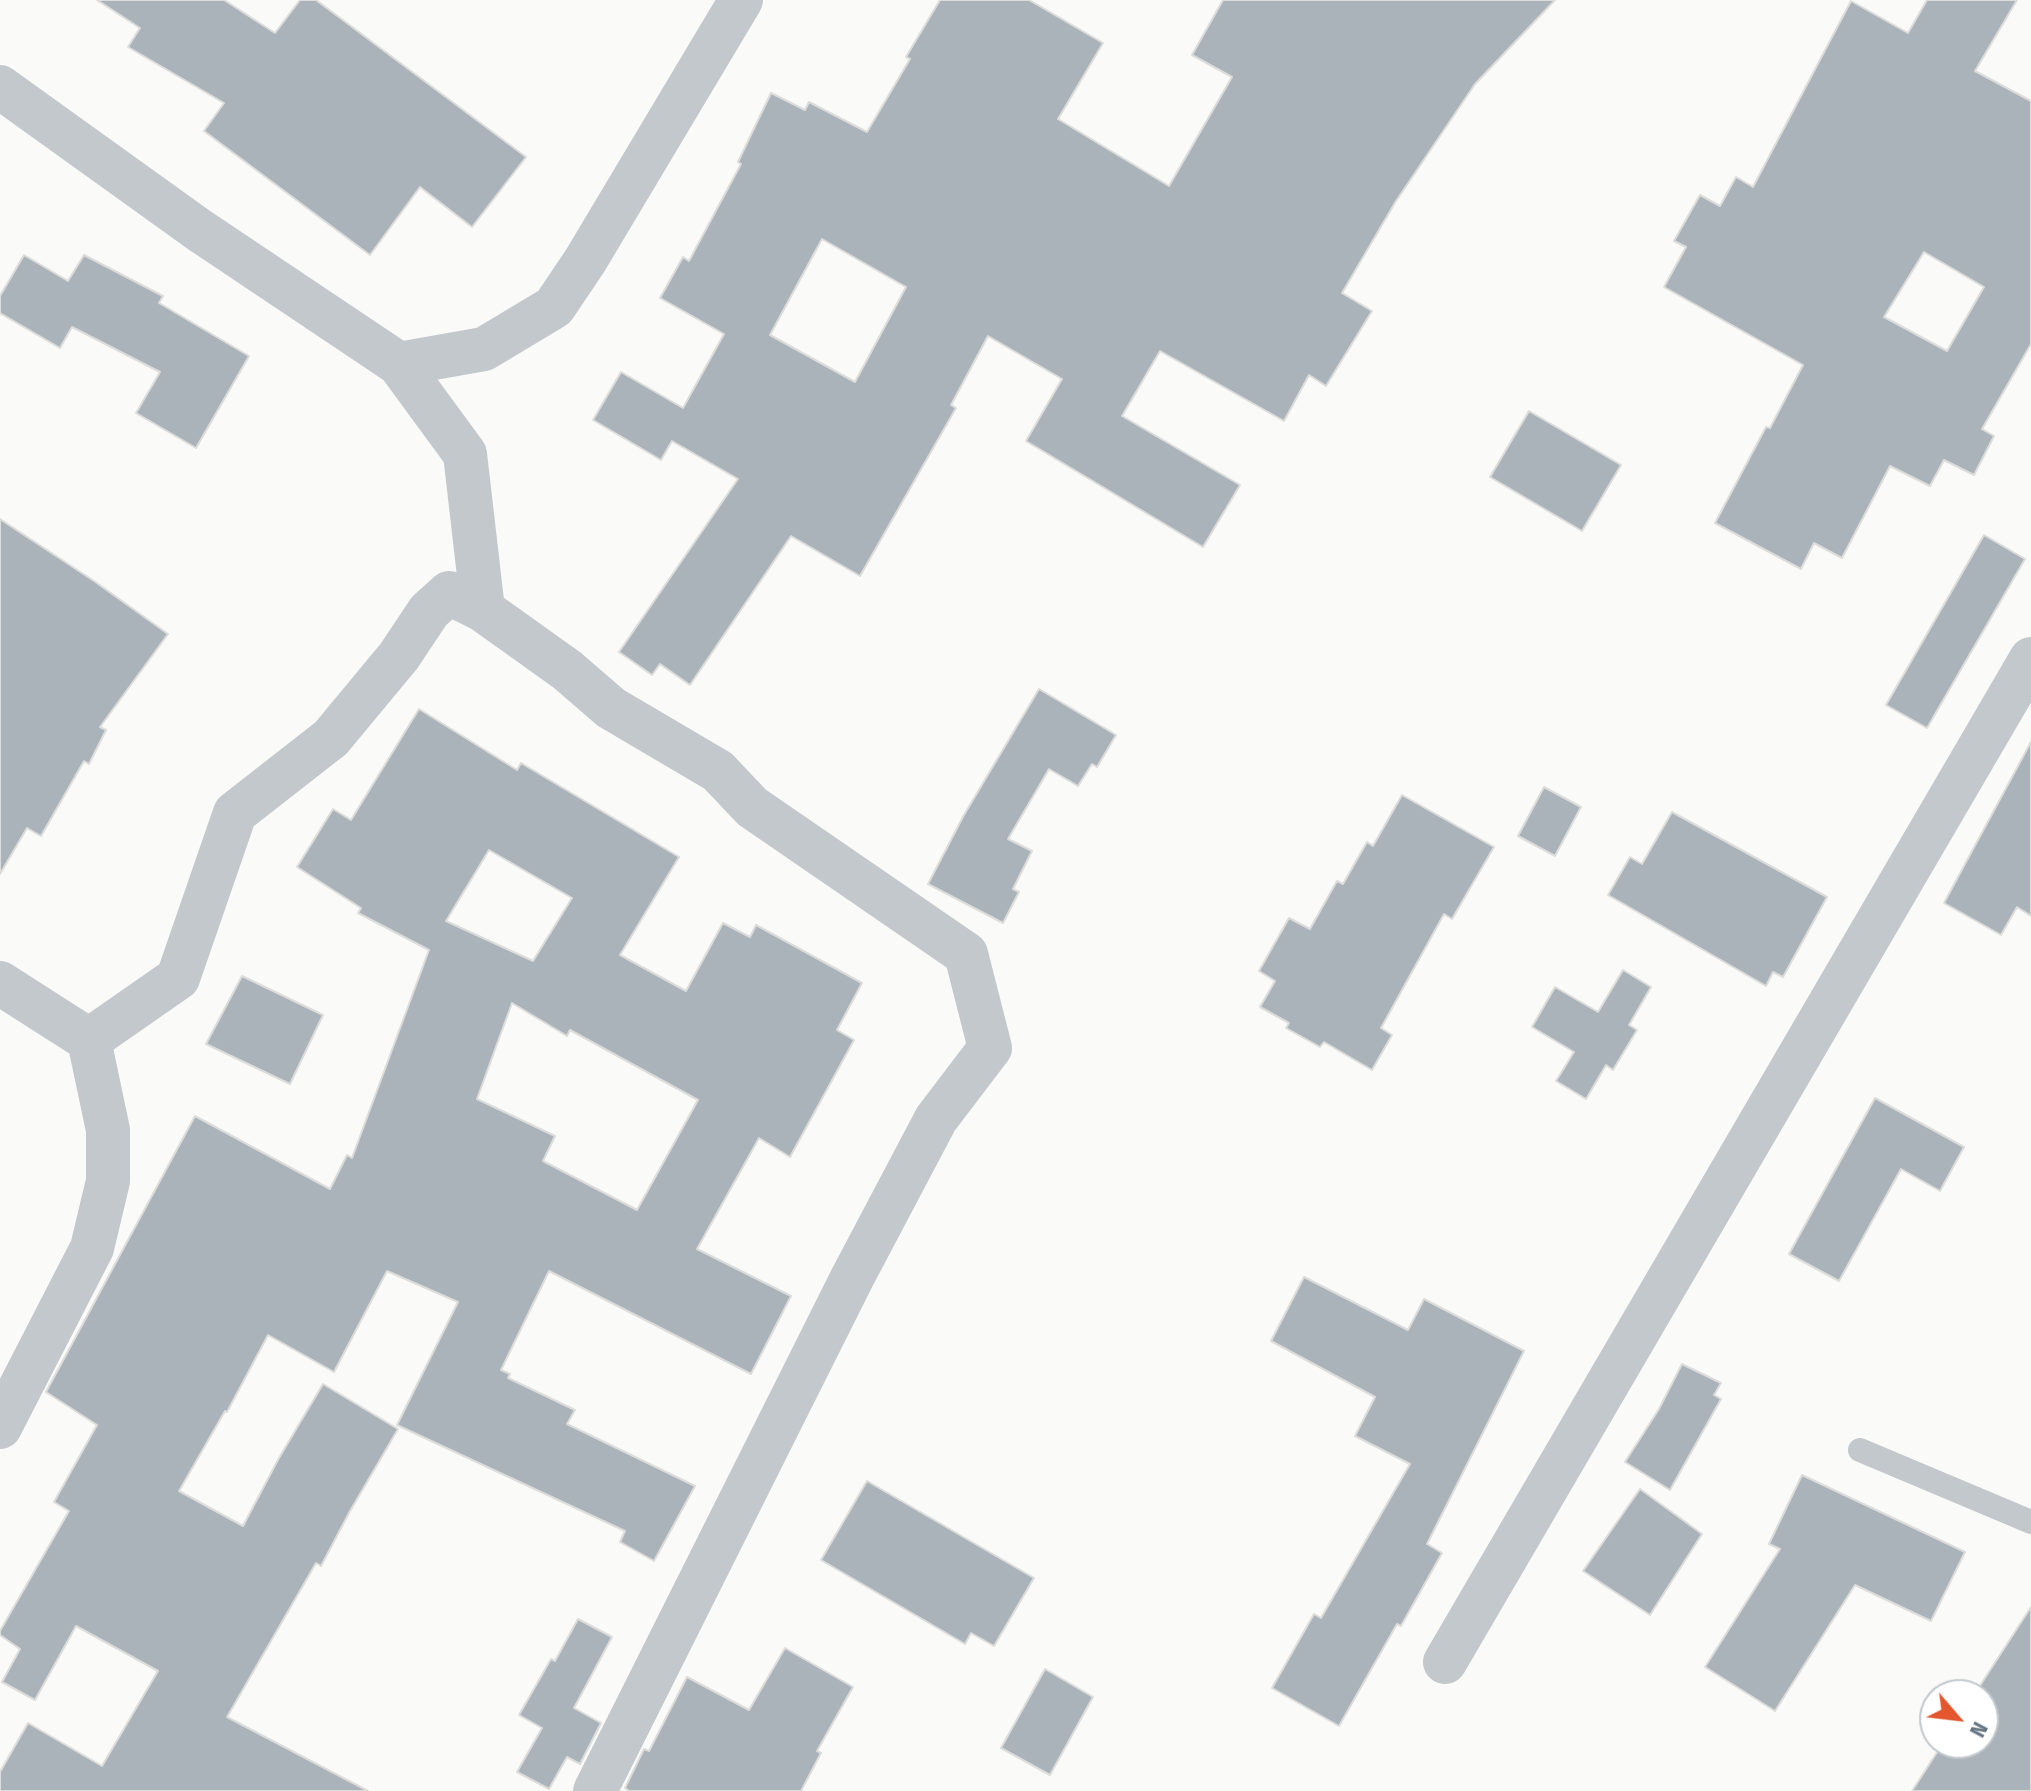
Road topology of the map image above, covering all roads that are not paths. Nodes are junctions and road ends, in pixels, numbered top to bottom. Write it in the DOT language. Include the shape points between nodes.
graph roads {
  1 [pos="741,0"];
  2 [pos="0,87"];
  3 [pos="399,364"];
  4 [pos="483,610"];
  5 [pos="2031,659"];
  6 [pos="0,983"];
  7 [pos="89,1040"];
  8 [pos="0,1427"];
  9 [pos="1860,1450"];
  10 [pos="2031,1522"];
  11 [pos="1445,1662"];
  12 [pos="595,1791"];
  1 -- 3 [label="street" via="554,307 484,349"];
  2 -- 3 [label="street"];
  3 -- 4 [label="street" via="465,454"];
  4 -- 7 [label="street" via="449,593 429,611 331,738 235,813 178,978"];
  4 -- 12 [label="street" via="611,708 718,771 752,807 966,954 990,1048 936,1119"];
  5 -- 11 [label="street"];
  6 -- 7 [label="street"];
  7 -- 8 [label="street" via="108,1130 105,1195 92,1248"];
  9 -- 10 [label="lane"];
}
